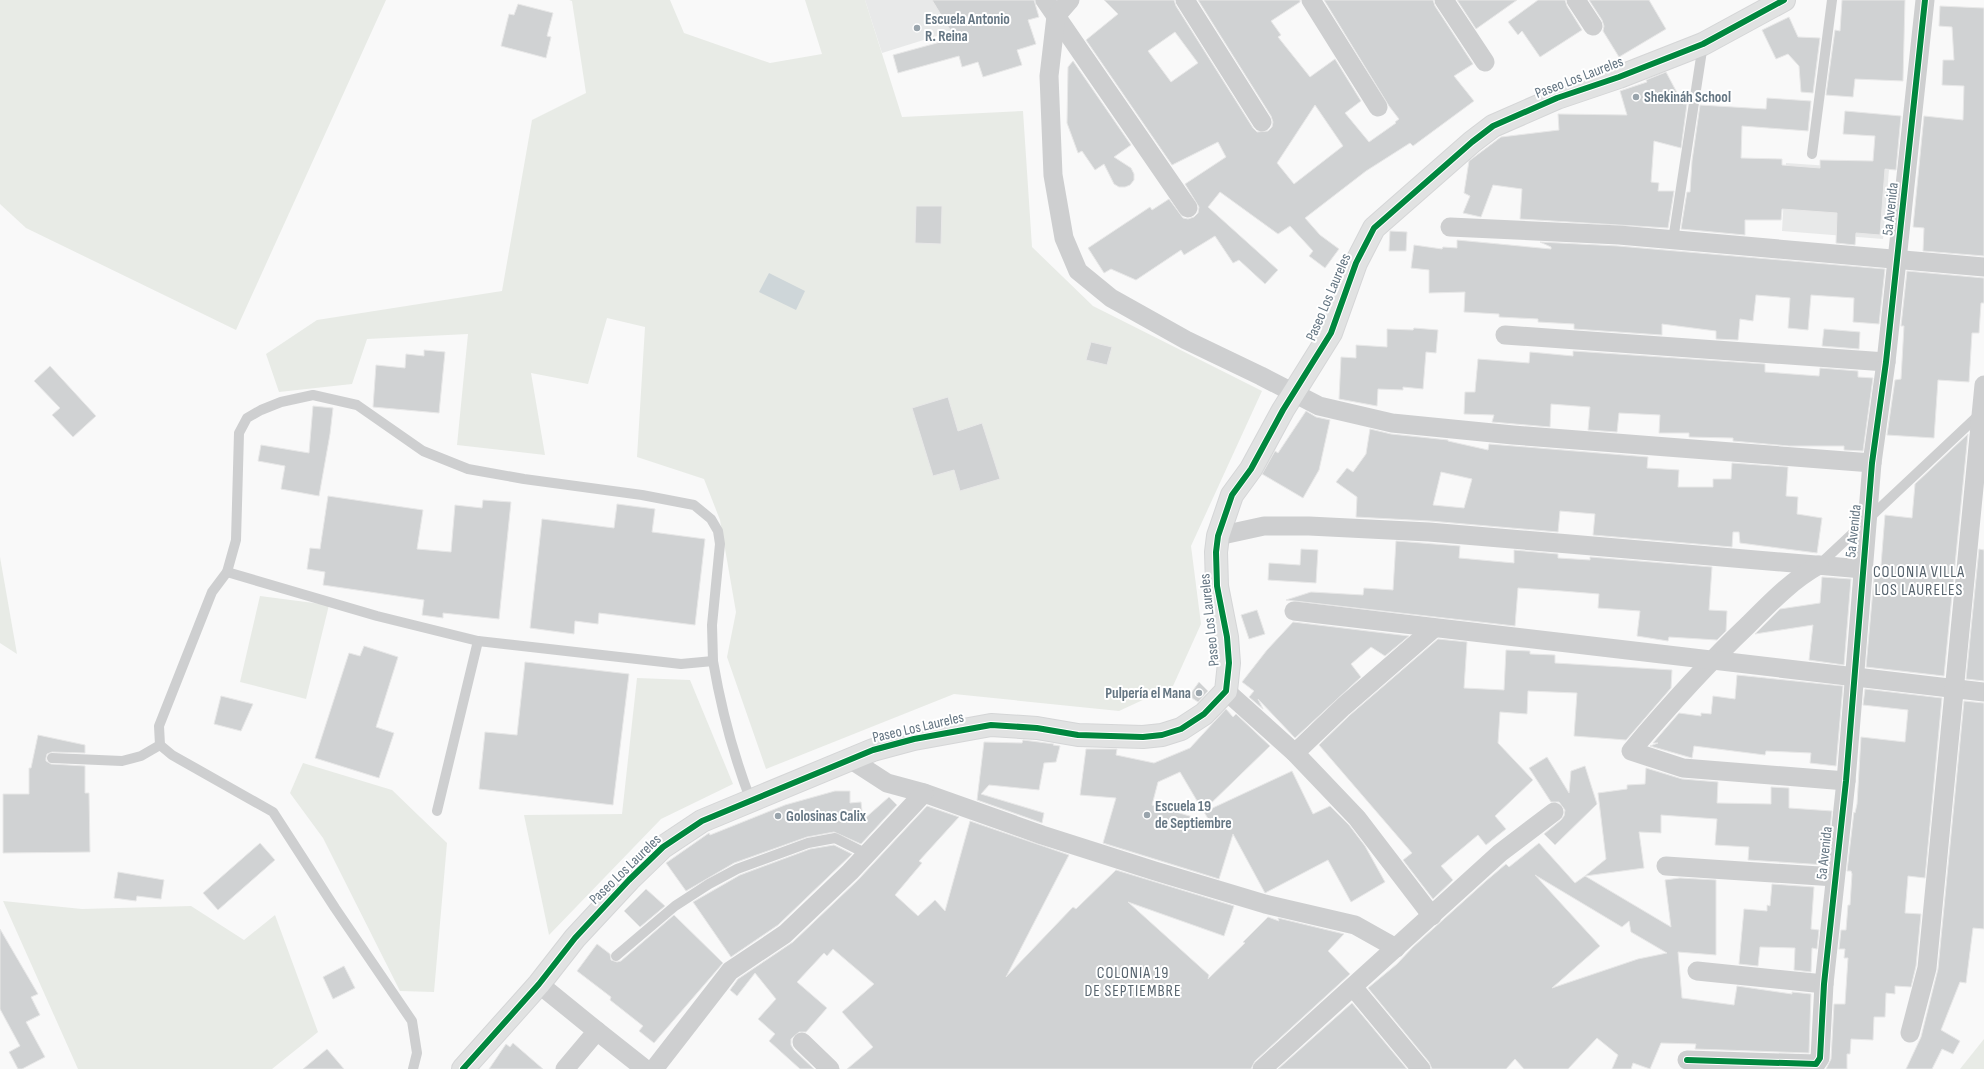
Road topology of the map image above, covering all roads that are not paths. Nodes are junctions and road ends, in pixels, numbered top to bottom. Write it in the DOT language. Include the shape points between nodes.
graph roads {
  1 [pos="1045,0"];
  2 [pos="1070,0"];
  3 [pos="1185,0"];
  4 [pos="1311,0"];
  5 [pos="1444,0"];
  6 [pos="1576,0"];
  7 [pos="1784,0"];
  8 [pos="1832,0"];
  9 [pos="1925,0"];
  10 [pos="1056,16"];
  11 [pos="1593,26"];
  12 [pos="1703,44"];
  13 [pos="1485,62"];
  14 [pos="1378,107"];
  15 [pos="1262,122"];
  16 [pos="1812,154"];
  17 [pos="1188,208"];
  18 [pos="1450,227"];
  19 [pos="1673,240"];
  20 [pos="1897,260"];
  21 [pos="1984,267"];
  22 [pos="1505,335"];
  23 [pos="1886,362"];
  24 [pos="1984,385"];
  25 [pos="1295,393"];
  26 [pos="1983,411"];
  27 [pos="1872,463"];
  28 [pos="1868,518"];
  29 [pos="1218,536"];
  30 [pos="1819,565"];
  31 [pos="1863,569"];
  32 [pos="227,572"];
  33 [pos="1294,612"];
  34 [pos="1434,628"];
  35 [pos="478,641"];
  36 [pos="1711,660"];
  37 [pos="712,661"];
  38 [pos="1853,676"];
  39 [pos="1955,688"];
  40 [pos="1226,691"];
  41 [pos="1984,692"];
  42 [pos="160,745"];
  43 [pos="1295,753"];
  44 [pos="52,758"];
  45 [pos="850,759"];
  46 [pos="1846,781"];
  47 [pos="924,793"];
  48 [pos="751,801"];
  49 [pos="437,811"];
  50 [pos="1554,812"];
  51 [pos="867,854"];
  52 [pos="1666,866"];
  53 [pos="1834,877"];
  54 [pos="1432,916"];
  55 [pos="1396,948"];
  56 [pos="616,956"];
  57 [pos="1697,971"];
  58 [pos="539,984"];
  59 [pos="1824,984"];
  60 [pos="1353,987"];
  61 [pos="597,1030"];
  62 [pos="1910,1033"];
  63 [pos="802,1042"];
  64 [pos="1687,1060"];
  65 [pos="1270,1067"];
  66 [pos="413,1069"];
  67 [pos="463,1069"];
  68 [pos="565,1069"];
  69 [pos="645,1069"];
  70 [pos="654,1069"];
  71 [pos="830,1069"];
  72 [pos="1421,1069"];
  1 -- 10 [label="street"];
  2 -- 10 [label="street"];
  3 -- 15 [label="street"];
  4 -- 14 [label="street"];
  5 -- 13 [label="street"];
  6 -- 11 [label="street"];
  7 -- 12 [label="street, Paseo Los Laureles"];
  8 -- 16 [label="lane"];
  9 -- 20 [label="street, 5a Avenida"];
  10 -- 17 [label="street"];
  10 -- 25 [label="street" via="1049,76 1053,175 1064,238 1078,271 1111,298 1186,340"];
  12 -- 19 [label="lane"];
  12 -- 25 [label="street, Paseo Los Laureles" via="1557,98 1493,126 1472,142 1374,228 1356,263 1331,333"];
  18 -- 19 [label="street"];
  19 -- 20 [label="street"];
  20 -- 21 [label="street"];
  20 -- 23 [label="street, 5a Avenida"];
  22 -- 23 [label="street"];
  23 -- 27 [label="street, 5a Avenida"];
  24 -- 26 [label="street"];
  25 -- 27 [label="street" via="1319,406 1392,423"];
  25 -- 29 [label="street, Paseo Los Laureles" via="1251,469 1232,496"];
  26 -- 28 [label="lane"];
  26 -- 39 [label="street"];
  27 -- 28 [label="street, 5a Avenida"];
  28 -- 30 [label="lane"];
  28 -- 31 [label="street, 5a Avenida"];
  29 -- 30 [label="street" via="1264,526 1309,526 1437,533"];
  29 -- 40 [label="street, Paseo Los Laureles" via="1217,586 1227,637 1229,663"];
  30 -- 31 [label="street"];
  30 -- 36 [label="street" via="1793,582"];
  31 -- 38 [label="street, 5a Avenida"];
  32 -- 35 [label="lane" via="377,616"];
  32 -- 37 [label="lane" via="236,540 239,433 247,418 261,410 281,402 313,395 357,405 423,451 468,469 694,505 712,519 718,531 720,544 712,625"];
  32 -- 42 [label="lane" via="212,592 159,726"];
  33 -- 34 [label="street"];
  34 -- 36 [label="street"];
  34 -- 43 [label="street" via="1343,707"];
  35 -- 37 [label="lane" via="681,664"];
  35 -- 49 [label="lane"];
  36 -- 38 [label="street"];
  36 -- 46 [label="street" via="1631,751 1683,768"];
  37 -- 48 [label="lane" via="741,774"];
  38 -- 39 [label="street"];
  38 -- 46 [label="street, 5a Avenida"];
  39 -- 41 [label="street"];
  39 -- 62 [label="street" via="1927,968"];
  40 -- 43 [label="street"];
  40 -- 45 [label="street, Paseo Los Laureles" via="1204,714 1181,728 1162,735 1078,735 1025,727 991,726 914,739"];
  42 -- 44 [label="lane" via="141,756 122,761"];
  42 -- 66 [label="lane" via="172,755 273,812 412,1021 417,1053"];
  43 -- 54 [label="street" via="1357,818"];
  45 -- 47 [label="street" via="887,783"];
  45 -- 48 [label="street, Paseo Los Laureles"];
  46 -- 53 [label="street, 5a Avenida"];
  47 -- 51 [label="street"];
  47 -- 55 [label="street" via="1042,835 1155,871 1265,904 1355,925"];
  48 -- 58 [label="street, Paseo Los Laureles" via="702,821 663,847 575,938"];
  50 -- 54 [label="street" via="1500,853"];
  51 -- 56 [label="lane" via="835,838 808,843 737,869 675,906"];
  51 -- 70 [label="street" via="785,934 730,971"];
  52 -- 53 [label="street"];
  53 -- 59 [label="street, 5a Avenida"];
  54 -- 55 [label="street"];
  55 -- 60 [label="street"];
  57 -- 59 [label="street"];
  58 -- 61 [label="street"];
  58 -- 67 [label="street, Paseo Los Laureles"];
  59 -- 64 [label="street, 5a Avenida" via="1820,1058 1816,1064"];
  60 -- 65 [label="street"];
  60 -- 72 [label="street"];
  61 -- 68 [label="street"];
  61 -- 69 [label="street"];
  63 -- 71 [label="street"];
}
